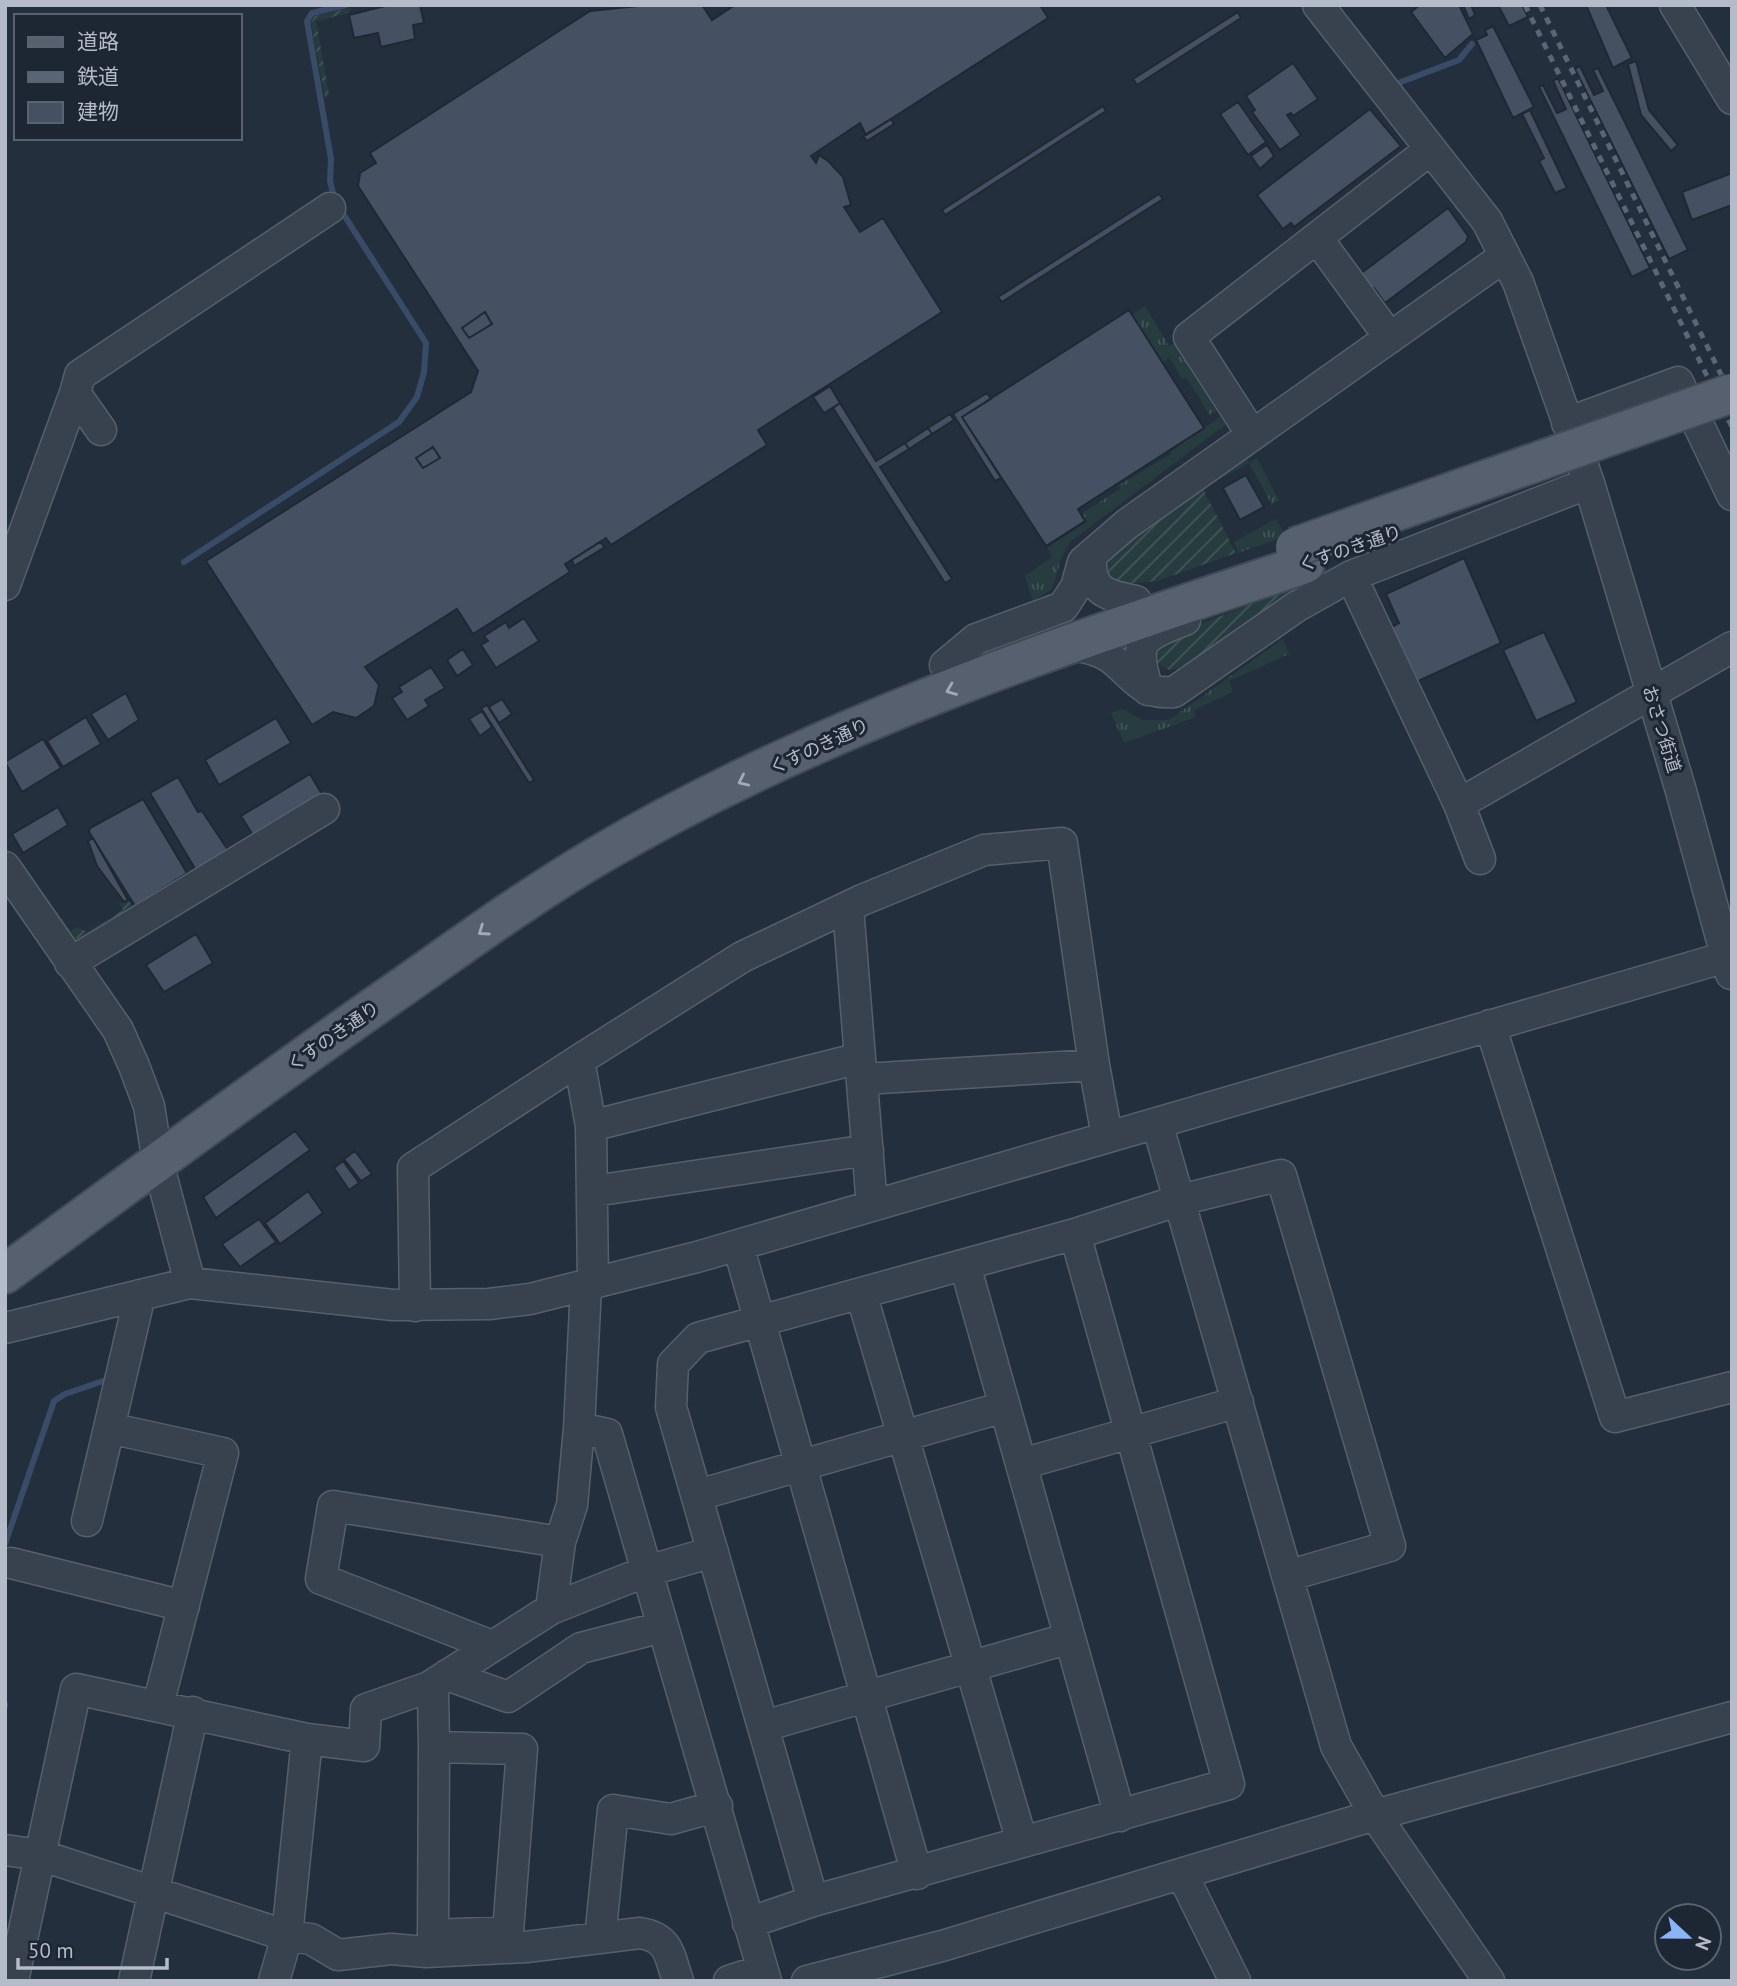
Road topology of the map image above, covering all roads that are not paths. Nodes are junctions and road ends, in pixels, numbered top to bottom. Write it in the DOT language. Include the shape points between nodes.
graph roads {
  1 [pos="1318,5"];
  2 [pos="1675,5"];
  3 [pos="1732,99"];
  4 [pos="1431,149"];
  5 [pos="330,208"];
  6 [pos="1317,238"];
  7 [pos="1505,256"];
  8 [pos="1390,338"];
  9 [pos="75,393"];
  10 [pos="1732,393"];
  11 [pos="1732,413"];
  12 [pos="1567,423"];
  13 [pos="101,430"];
  14 [pos="1251,433"];
  15 [pos="1589,483"];
  16 [pos="1732,495"];
  17 [pos="1091,555"];
  18 [pos="1300,555"];
  19 [pos="1269,576"];
  20 [pos="1351,576"];
  21 [pos="5,585"];
  22 [pos="1136,601"];
  23 [pos="1074,645"];
  24 [pos="1732,647"];
  25 [pos="945,665"];
  26 [pos="1148,690"];
  27 [pos="1651,693"];
  28 [pos="1459,804"];
  29 [pos="324,809"];
  30 [pos="1480,859"];
  31 [pos="5,867"];
  32 [pos="848,907"];
  33 [pos="70,963"];
  34 [pos="1729,966"];
  35 [pos="1490,1025"];
  36 [pos="579,1060"];
  37 [pos="1094,1065"];
  38 [pos="862,1069"];
  39 [pos="1157,1123"];
  40 [pos="591,1126"];
  41 [pos="1107,1136"];
  42 [pos="156,1149"];
  43 [pos="868,1150"];
  44 [pos="594,1192"];
  45 [pos="1180,1200"];
  46 [pos="872,1206"];
  47 [pos="1075,1234"];
  48 [pos="5,1245"];
  49 [pos="738,1245"];
  50 [pos="965,1265"];
  51 [pos="5,1274"];
  52 [pos="190,1283"];
  53 [pos="589,1285"];
  54 [pos="862,1293"];
  55 [pos="140,1295"];
  56 [pos="415,1306"];
  57 [pos="758,1322"];
  58 [pos="5,1328"];
  59 [pos="1732,1387"];
  60 [pos="1238,1402"];
  61 [pos="1004,1406"];
  62 [pos="109,1428"];
  63 [pos="579,1428"];
  64 [pos="1129,1433"];
  65 [pos="902,1436"];
  66 [pos="1022,1464"];
  67 [pos="799,1465"];
  68 [pos="698,1495"];
  69 [pos="87,1521"];
  70 [pos="560,1542"];
  71 [pos="713,1552"];
  72 [pos="11,1563"];
  73 [pos="647,1571"];
  74 [pos="1287,1576"];
  75 [pos="184,1606"];
  76 [pos="551,1609"];
  77 [pos="662,1627"];
  78 [pos="1070,1638"];
  79 [pos="492,1646"];
  80 [pos="969,1668"];
  81 [pos="438,1681"];
  82 [pos="866,1696"];
  83 [pos="158,1705"];
  84 [pos="193,1712"];
  85 [pos="1732,1717"];
  86 [pos="764,1726"];
  87 [pos="307,1739"];
  88 [pos="434,1747"];
  89 [pos="718,1806"];
  90 [pos="1374,1815"];
  91 [pos="1120,1816"];
  92 [pos="1022,1842"];
  93 [pos="5,1850"];
  94 [pos="40,1855"];
  95 [pos="917,1874"];
  96 [pos="1182,1874"];
  97 [pos="152,1893"];
  98 [pos="813,1901"];
  99 [pos="748,1923"];
  100 [pos="287,1936"];
  101 [pos="600,1938"];
  102 [pos="764,1976"];
  103 [pos="13,1981"];
  104 [pos="134,1981"];
  105 [pos="274,1981"];
  106 [pos="678,1981"];
  107 [pos="729,1981"];
  108 [pos="807,1981"];
  109 [pos="1235,1981"];
  110 [pos="1489,1981"];
  1 -- 4 [label="street, おさつ街道"];
  2 -- 3 [label="street"];
  4 -- 6 [label="street"];
  4 -- 7 [label="street, おさつ街道" via="1487,221"];
  5 -- 9 [label="street" via="80,375"];
  6 -- 8 [label="street"];
  6 -- 14 [label="street" via="1189,337"];
  7 -- 8 [label="street"];
  7 -- 12 [label="street, おさつ街道"];
  8 -- 14 [label="street"];
  9 -- 13 [label="street"];
  9 -- 21 [label="street"];
  10 -- 18 [label="main road, くすのき通り, bridge"];
  11 -- 18 [label="main road, くすのき通り"];
  12 -- 15 [label="street, おさつ街道"];
  12 -- 16 [label="street" via="1678,382"];
  14 -- 17 [label="street"];
  15 -- 20 [label="street"];
  15 -- 27 [label="street, おさつ街道"];
  17 -- 22 [label="street" via="1092,576 1103,592"];
  17 -- 25 [label="street" via="1078,570 1076,587 1063,607 976,639"];
  18 -- 19 [label="main road, くすのき通り"];
  18 -- 22 [label="main road, くすのき通り"];
  19 -- 23 [label="main road, くすのき通り"];
  19 -- 26 [label="street" via="1231,604 1152,632 1140,653"];
  20 -- 26 [label="street" via="1296,607 1174,692"];
  20 -- 28 [label="street"];
  22 -- 25 [label="main road, くすのき通り"];
  23 -- 26 [label="street" via="1110,658"];
  23 -- 42 [label="main road, くすのき通り, one-way" via="851,729 689,806 600,855 498,920 208,1124"];
  24 -- 27 [label="street"];
  25 -- 42 [label="main road, くすのき通り" via="828,711 672,787 586,835 433,935"];
  27 -- 28 [label="street"];
  27 -- 34 [label="street, おさつ街道"];
  28 -- 30 [label="street"];
  29 -- 33 [label="street"];
  31 -- 33 [label="street"];
  32 -- 36 [label="street" via="742,957"];
  32 -- 37 [label="street" via="984,850 1062,843"];
  32 -- 38 [label="street"];
  33 -- 42 [label="street" via="118,1030 149,1106"];
  34 -- 35 [label="street"];
  35 -- 39 [label="street"];
  35 -- 59 [label="street" via="1615,1417"];
  36 -- 40 [label="street"];
  36 -- 56 [label="street" via="413,1167"];
  37 -- 38 [label="street"];
  37 -- 41 [label="street"];
  38 -- 40 [label="street"];
  38 -- 43 [label="street"];
  39 -- 41 [label="street"];
  39 -- 45 [label="street"];
  40 -- 44 [label="street"];
  41 -- 46 [label="street"];
  42 -- 48 [label="main road, くすのき通り"];
  42 -- 51 [label="main road, くすのき通り"];
  42 -- 52 [label="street"];
  43 -- 44 [label="street"];
  43 -- 46 [label="street"];
  44 -- 53 [label="street"];
  45 -- 47 [label="street"];
  45 -- 60 [label="street"];
  45 -- 74 [label="street" via="1281,1175 1390,1546"];
  46 -- 49 [label="street"];
  47 -- 50 [label="street"];
  47 -- 64 [label="street"];
  49 -- 53 [label="street"];
  49 -- 57 [label="street"];
  50 -- 54 [label="street"];
  50 -- 61 [label="street"];
  52 -- 55 [label="street"];
  52 -- 56 [label="street"];
  53 -- 56 [label="street" via="516,1301"];
  53 -- 63 [label="street"];
  54 -- 57 [label="street"];
  54 -- 65 [label="street"];
  55 -- 58 [label="street"];
  55 -- 62 [label="street"];
  57 -- 67 [label="street"];
  57 -- 68 [label="street" via="698,1338 673,1364 671,1406"];
  60 -- 64 [label="street"];
  60 -- 74 [label="street"];
  61 -- 65 [label="street"];
  61 -- 66 [label="street"];
  62 -- 69 [label="street"];
  62 -- 75 [label="street" via="223,1453"];
  63 -- 70 [label="street" via="572,1505"];
  63 -- 73 [label="street" via="607,1434"];
  64 -- 66 [label="street"];
  64 -- 91 [label="street" via="1229,1784"];
  65 -- 67 [label="street"];
  65 -- 80 [label="street"];
  66 -- 78 [label="street"];
  67 -- 68 [label="street"];
  67 -- 82 [label="street"];
  68 -- 71 [label="street"];
  70 -- 76 [label="street"];
  70 -- 79 [label="street" via="333,1506 321,1579"];
  71 -- 73 [label="street"];
  71 -- 86 [label="street"];
  72 -- 75 [label="street"];
  73 -- 76 [label="street"];
  73 -- 77 [label="street"];
  74 -- 90 [label="street" via="1336,1746"];
  75 -- 83 [label="street"];
  76 -- 79 [label="street"];
  77 -- 81 [label="street" via="581,1648 508,1697"];
  77 -- 89 [label="street"];
  78 -- 80 [label="street"];
  78 -- 91 [label="street"];
  79 -- 81 [label="street"];
  80 -- 82 [label="street"];
  80 -- 92 [label="street"];
  81 -- 87 [label="street" via="366,1709 364,1746"];
  81 -- 88 [label="street" via="433,1692"];
  82 -- 86 [label="street"];
  82 -- 95 [label="street"];
  83 -- 84 [label="street"];
  83 -- 94 [label="street" via="76,1689"];
  84 -- 87 [label="street"];
  84 -- 97 [label="street"];
  85 -- 90 [label="street"];
  86 -- 98 [label="street"];
  87 -- 100 [label="street"];
  88 -- 88 [label="street" via="522,1749 508,1932 433,1935"];
  89 -- 99 [label="street"];
  89 -- 101 [label="street" via="671,1819 613,1810"];
  90 -- 96 [label="street"];
  90 -- 110 [label="street"];
  91 -- 92 [label="street"];
  92 -- 95 [label="street"];
  93 -- 94 [label="street"];
  94 -- 97 [label="street"];
  94 -- 103 [label="street"];
  95 -- 98 [label="street"];
  96 -- 108 [label="street"];
  96 -- 109 [label="street"];
  97 -- 100 [label="street"];
  97 -- 104 [label="street"];
  98 -- 99 [label="street"];
  99 -- 102 [label="street"];
  100 -- 101 [label="street" via="311,1939 338,1955 391,1949 426,1952 526,1947"];
  100 -- 105 [label="street"];
  101 -- 106 [label="street" via="640,1933 656,1936 666,1945"];
  102 -- 107 [label="street"];
}
